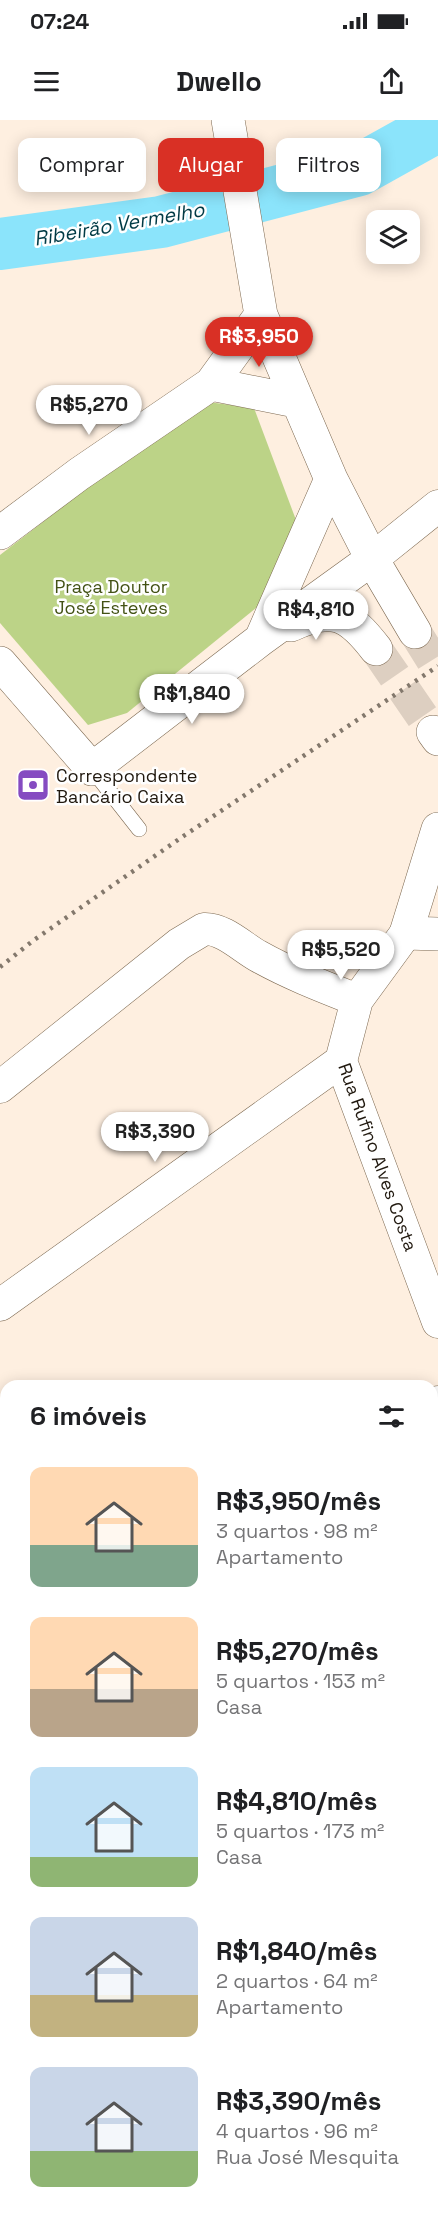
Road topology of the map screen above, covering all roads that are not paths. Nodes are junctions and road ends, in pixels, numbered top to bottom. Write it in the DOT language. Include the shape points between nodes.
graph roads {
  1 [pos="228,120"];
  2 [pos="261,315"];
  3 [pos="211,384"];
  4 [pos="296,401"];
  5 [pos="331,479"];
  6 [pos="438,506"];
  7 [pos="0,533"];
  8 [pos="372,559"];
  9 [pos="415,632"];
  10 [pos="260,640"];
  11 [pos="376,649"];
  12 [pos="0,663"];
  13 [pos="92,769"];
  14 [pos="139,829"];
  15 [pos="438,830"];
  16 [pos="406,933"];
  17 [pos="438,934"];
  18 [pos="357,1000"];
  19 [pos="341,1060"];
  20 [pos="0,1087"];
  21 [pos="0,1305"];
  22 [pos="438,1322"];
  1 -- 2 [label="street"];
  2 -- 3 [label="street"];
  2 -- 4 [label="street"];
  3 -- 4 [label="street"];
  3 -- 7 [label="street"];
  4 -- 5 [label="street"];
  5 -- 8 [label="street"];
  5 -- 10 [label="street"];
  6 -- 8 [label="street"];
  8 -- 9 [label="street"];
  8 -- 10 [label="street"];
  10 -- 11 [label="street" via="312,615 325,613 341,616 361,629"];
  10 -- 13 [label="street"];
  12 -- 13 [label="street"];
  13 -- 14 [label="lane"];
  15 -- 16 [label="street, Rua Rufino Alves Costa"];
  16 -- 17 [label="street"];
  16 -- 18 [label="street, Rua Rufino Alves Costa"];
  18 -- 19 [label="street, Rua Rufino Alves Costa"];
  18 -- 20 [label="street" via="290,972 216,931 204,929 179,944"];
  19 -- 21 [label="street"];
  19 -- 22 [label="street, Rua Rufino Alves Costa"];
}
